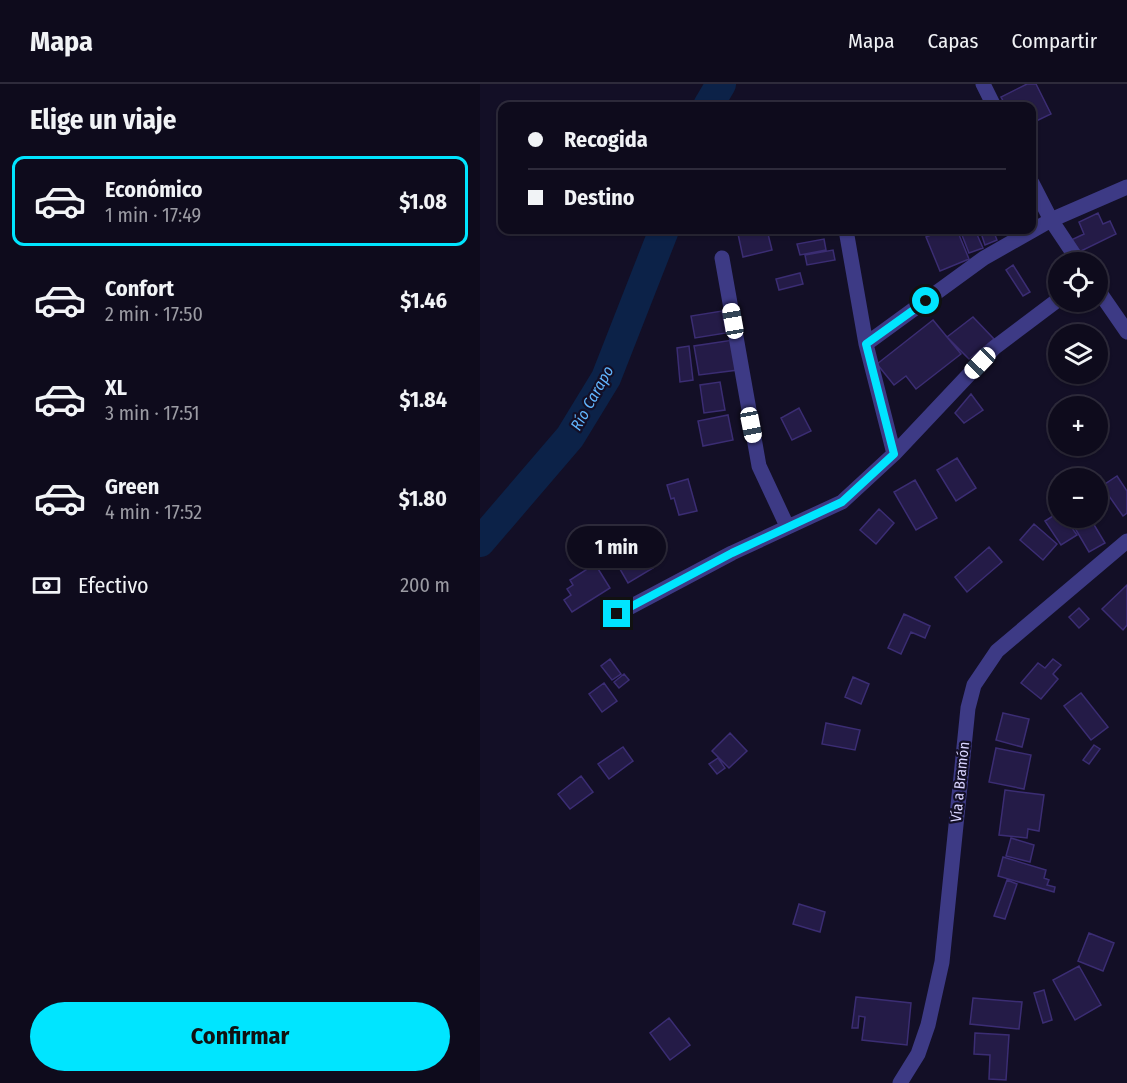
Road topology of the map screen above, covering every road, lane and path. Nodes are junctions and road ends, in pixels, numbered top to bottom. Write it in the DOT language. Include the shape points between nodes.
graph roads {
  1 [pos="983,84"];
  2 [pos="992,102"];
  3 [pos="1127,187"];
  4 [pos="1036,191"];
  5 [pos="1050,220"];
  6 [pos="1036,228"];
  7 [pos="847,234"];
  8 [pos="1026,234"];
  9 [pos="1072,252"];
  10 [pos="722,258"];
  11 [pos="1108,304"];
  12 [pos="1048,307"];
  13 [pos="1127,332"];
  14 [pos="866,344"];
  15 [pos="894,454"];
  16 [pos="788,526"];
  17 [pos="1127,541"];
  18 [pos="617,614"];
  19 [pos="900,1083"];
  1 -- 2 [label="street"];
  3 -- 5 [label="street"];
  4 -- 5 [label="street"];
  5 -- 6 [label="street"];
  5 -- 9 [label="street"];
  7 -- 14 [label="street"];
  8 -- 14 [label="street" via="984,258"];
  10 -- 16 [label="street" via="759,466"];
  11 -- 13 [label="street"];
  12 -- 15 [label="street" via="994,348"];
  14 -- 15 [label="street"];
  15 -- 16 [label="street" via="842,502"];
  16 -- 18 [label="street"];
  17 -- 19 [label="street, Vía a Bramón" via="997,651 974,685 968,708 942,962 918,1054"];
}
